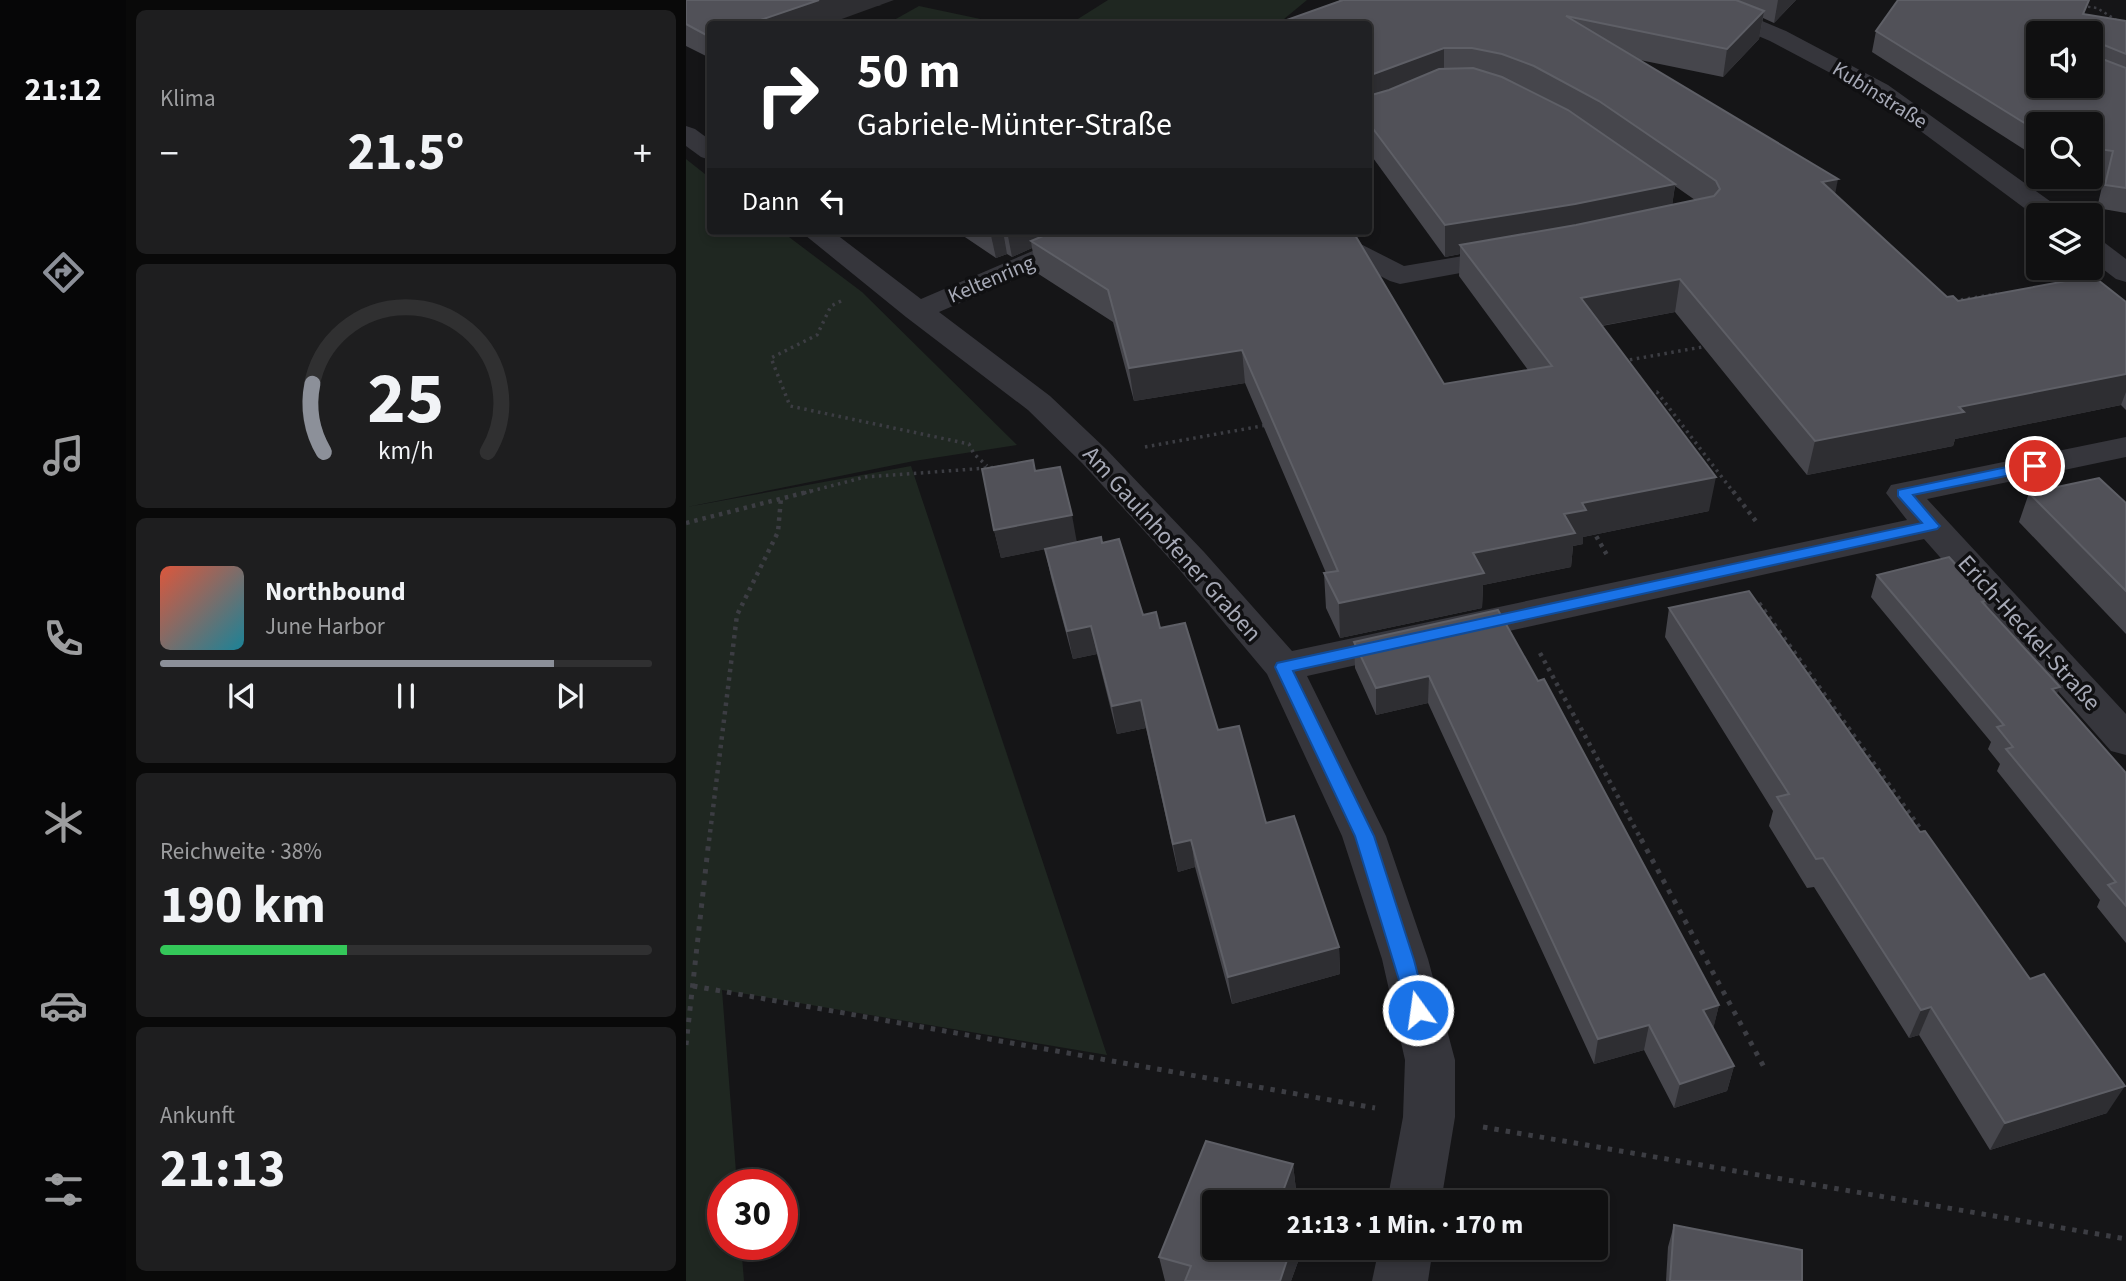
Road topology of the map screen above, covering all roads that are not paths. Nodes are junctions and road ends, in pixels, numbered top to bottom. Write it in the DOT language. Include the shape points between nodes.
graph roads {
  1 [pos="1693,0"];
  2 [pos="686,134"];
  3 [pos="707,150"];
  4 [pos="2035,203"];
  5 [pos="819,235"];
  6 [pos="1095,235"];
  7 [pos="1322,235"];
  8 [pos="1542,251"];
  9 [pos="2103,255"];
  10 [pos="2126,273"];
  11 [pos="917,311"];
  12 [pos="2126,447"];
  13 [pos="1932,526"];
  14 [pos="1283,667"];
  15 [pos="2126,740"];
  16 [pos="1416,1190"];
  17 [pos="1404,1260"];
  18 [pos="1400,1281"];
  1 -- 4 [label="street, Kubinstraße" via="1778,36 1880,90"];
  2 -- 3 [label="street"];
  5 -- 11 [label="street, Am Gaulnhofener Graben"];
  6 -- 11 [label="street, Keltenring"];
  7 -- 8 [label="street" via="1401,275"];
  9 -- 10 [label="street"];
  11 -- 14 [label="street, Am Gaulnhofener Graben" via="1039,403 1094,456"];
  12 -- 13 [label="street, Erich-Heckel-Straße" via="1903,493"];
  13 -- 14 [label="street"];
  13 -- 15 [label="street, Erich-Heckel-Straße"];
  14 -- 16 [label="street, Am Gaulnhofener Graben" via="1364,836 1405,960 1430,1060 1429,1118"];
  17 -- 18 [label="street"];
}
